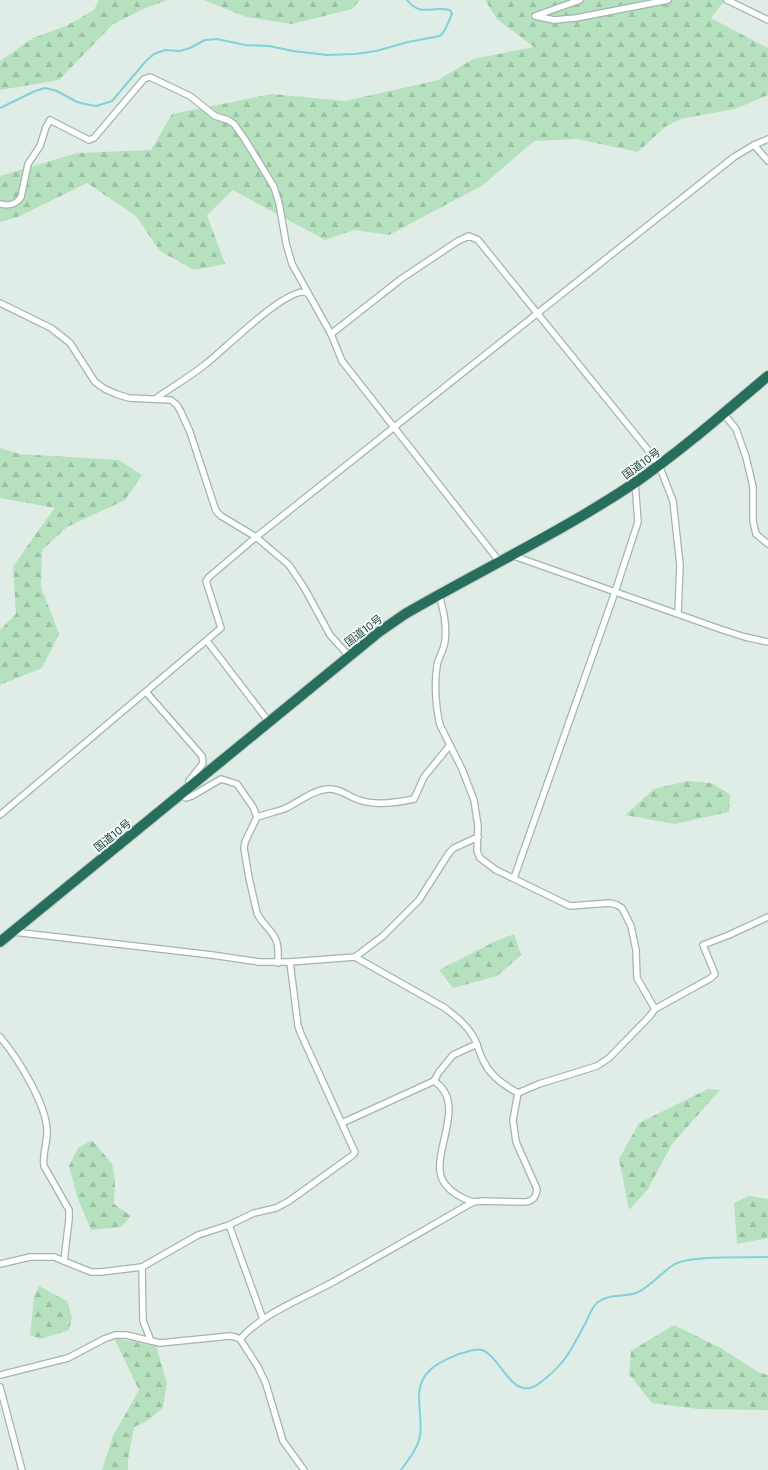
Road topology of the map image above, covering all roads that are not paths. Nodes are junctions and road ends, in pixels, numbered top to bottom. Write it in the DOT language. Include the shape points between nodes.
graph roads {
  1 [pos="580,0"];
  2 [pos="668,0"];
  3 [pos="727,0"];
  4 [pos="768,20"];
  5 [pos="768,139"];
  6 [pos="754,145"];
  7 [pos="768,162"];
  8 [pos="0,204"];
  9 [pos="307,293"];
  10 [pos="0,303"];
  11 [pos="538,314"];
  12 [pos="331,334"];
  13 [pos="768,376"];
  14 [pos="154,399"];
  15 [pos="723,413"];
  16 [pos="394,428"];
  17 [pos="659,465"];
  18 [pos="635,482"];
  19 [pos="256,536"];
  20 [pos="768,544"];
  21 [pos="510,555"];
  22 [pos="499,561"];
  23 [pos="615,592"];
  24 [pos="440,594"];
  25 [pos="678,614"];
  26 [pos="207,641"];
  27 [pos="768,642"];
  28 [pos="349,656"];
  29 [pos="146,692"];
  30 [pos="269,722"];
  31 [pos="450,745"];
  32 [pos="189,787"];
  33 [pos="181,794"];
  34 [pos="0,815"];
  35 [pos="257,817"];
  36 [pos="478,837"];
  37 [pos="514,878"];
  38 [pos="768,917"];
  39 [pos="14,932"];
  40 [pos="0,942"];
  41 [pos="355,957"];
  42 [pos="290,962"];
  43 [pos="278,963"];
  44 [pos="655,1009"];
  45 [pos="0,1037"];
  46 [pos="477,1044"];
  47 [pos="434,1081"];
  48 [pos="518,1093"];
  49 [pos="342,1123"];
  50 [pos="473,1202"];
  51 [pos="229,1225"];
  52 [pos="64,1261"];
  53 [pos="0,1264"];
  54 [pos="142,1267"];
  55 [pos="263,1319"];
  56 [pos="240,1339"];
  57 [pos="151,1341"];
  58 [pos="0,1375"];
  59 [pos="0,1387"];
  60 [pos="22,1470"];
  61 [pos="304,1470"];
  1 -- 2 [label="street" via="535,16 554,20 576,18"];
  3 -- 4 [label="street"];
  5 -- 6 [label="street"];
  6 -- 7 [label="street"];
  6 -- 11 [label="street" via="734,157"];
  8 -- 9 [label="street" via="7,206 18,201 21,196 28,164 40,146 50,120 89,140 94,138 144,79 150,77 190,96 215,116 234,124 274,187 280,203 292,264"];
  9 -- 12 [label="street"];
  9 -- 14 [label="street" via="298,292 281,301 254,321 209,362"];
  10 -- 14 [label="street" via="50,328 70,343 95,382 105,389 129,398"];
  11 -- 12 [label="street" via="478,240 469,236 401,279"];
  11 -- 16 [label="street"];
  11 -- 17 [label="street"];
  12 -- 16 [label="street" via="342,361"];
  13 -- 15 [label="highway, 国道10号"];
  14 -- 19 [label="street" via="171,400 181,412 216,511"];
  15 -- 17 [label="highway, 国道10号"];
  15 -- 20 [label="street" via="736,429 746,457 753,487 753,521 756,534"];
  16 -- 19 [label="street"];
  16 -- 22 [label="street"];
  17 -- 18 [label="highway, 国道10号"];
  17 -- 25 [label="street" via="673,501 680,565"];
  18 -- 21 [label="highway, 国道10号"];
  18 -- 23 [label="street" via="638,522"];
  19 -- 26 [label="street" via="206,581 221,628"];
  19 -- 28 [label="street" via="290,565 330,635"];
  21 -- 22 [label="highway, 国道10号"];
  21 -- 23 [label="street"];
  22 -- 24 [label="highway, 国道10号"];
  23 -- 25 [label="street"];
  23 -- 37 [label="street"];
  24 -- 28 [label="highway, 国道10号" via="405,614"];
  24 -- 31 [label="street" via="445,618 445,641 435,677 438,717"];
  25 -- 27 [label="street" via="745,637"];
  26 -- 29 [label="street"];
  26 -- 30 [label="street"];
  28 -- 30 [label="highway, 国道10号"];
  29 -- 32 [label="street" via="202,756 203,763 189,781"];
  29 -- 34 [label="street"];
  30 -- 32 [label="highway, 国道10号"];
  31 -- 35 [label="street" via="424,777 414,799 390,803 366,802 342,791 327,789 283,809"];
  31 -- 36 [label="street" via="474,800"];
  32 -- 33 [label="highway, 国道10号"];
  33 -- 35 [label="street" via="186,798 192,796 221,779 237,784"];
  33 -- 39 [label="highway, 国道10号"];
  35 -- 43 [label="street" via="245,842 244,854 260,919 277,941"];
  36 -- 37 [label="street" via="477,851 480,858 496,870"];
  36 -- 41 [label="street" via="454,848 419,900 383,936"];
  37 -- 44 [label="street" via="570,906 610,903 622,908 631,926 636,950 637,978"];
  38 -- 44 [label="street" via="703,945 715,974"];
  39 -- 40 [label="highway, 国道10号"];
  39 -- 43 [label="street"];
  41 -- 42 [label="street"];
  41 -- 46 [label="street" via="445,1008 466,1026"];
  42 -- 43 [label="street"];
  42 -- 49 [label="street" via="298,1026"];
  44 -- 48 [label="street" via="609,1058 597,1066"];
  45 -- 52 [label="street" via="27,1078 46,1120 44,1166 69,1210"];
  46 -- 47 [label="street" via="453,1055"];
  46 -- 48 [label="street" via="484,1062 492,1073 507,1088"];
  47 -- 49 [label="street"];
  47 -- 50 [label="street" via="442,1088 449,1110 439,1168 441,1175 444,1184 452,1191"];
  48 -- 50 [label="street" via="513,1120 516,1142 537,1189 536,1194 529,1202"];
  49 -- 51 [label="street" via="355,1152 351,1157 289,1201"];
  50 -- 55 [label="street"];
  51 -- 54 [label="street" via="198,1235"];
  51 -- 55 [label="street"];
  52 -- 53 [label="street" via="30,1257"];
  52 -- 54 [label="street" via="91,1272"];
  54 -- 57 [label="street" via="143,1320"];
  55 -- 56 [label="street"];
  56 -- 57 [label="street" via="230,1336 160,1343"];
  56 -- 61 [label="street" via="266,1384 284,1441"];
  57 -- 58 [label="street" via="115,1335 68,1358"];
  59 -- 60 [label="street"];
}
